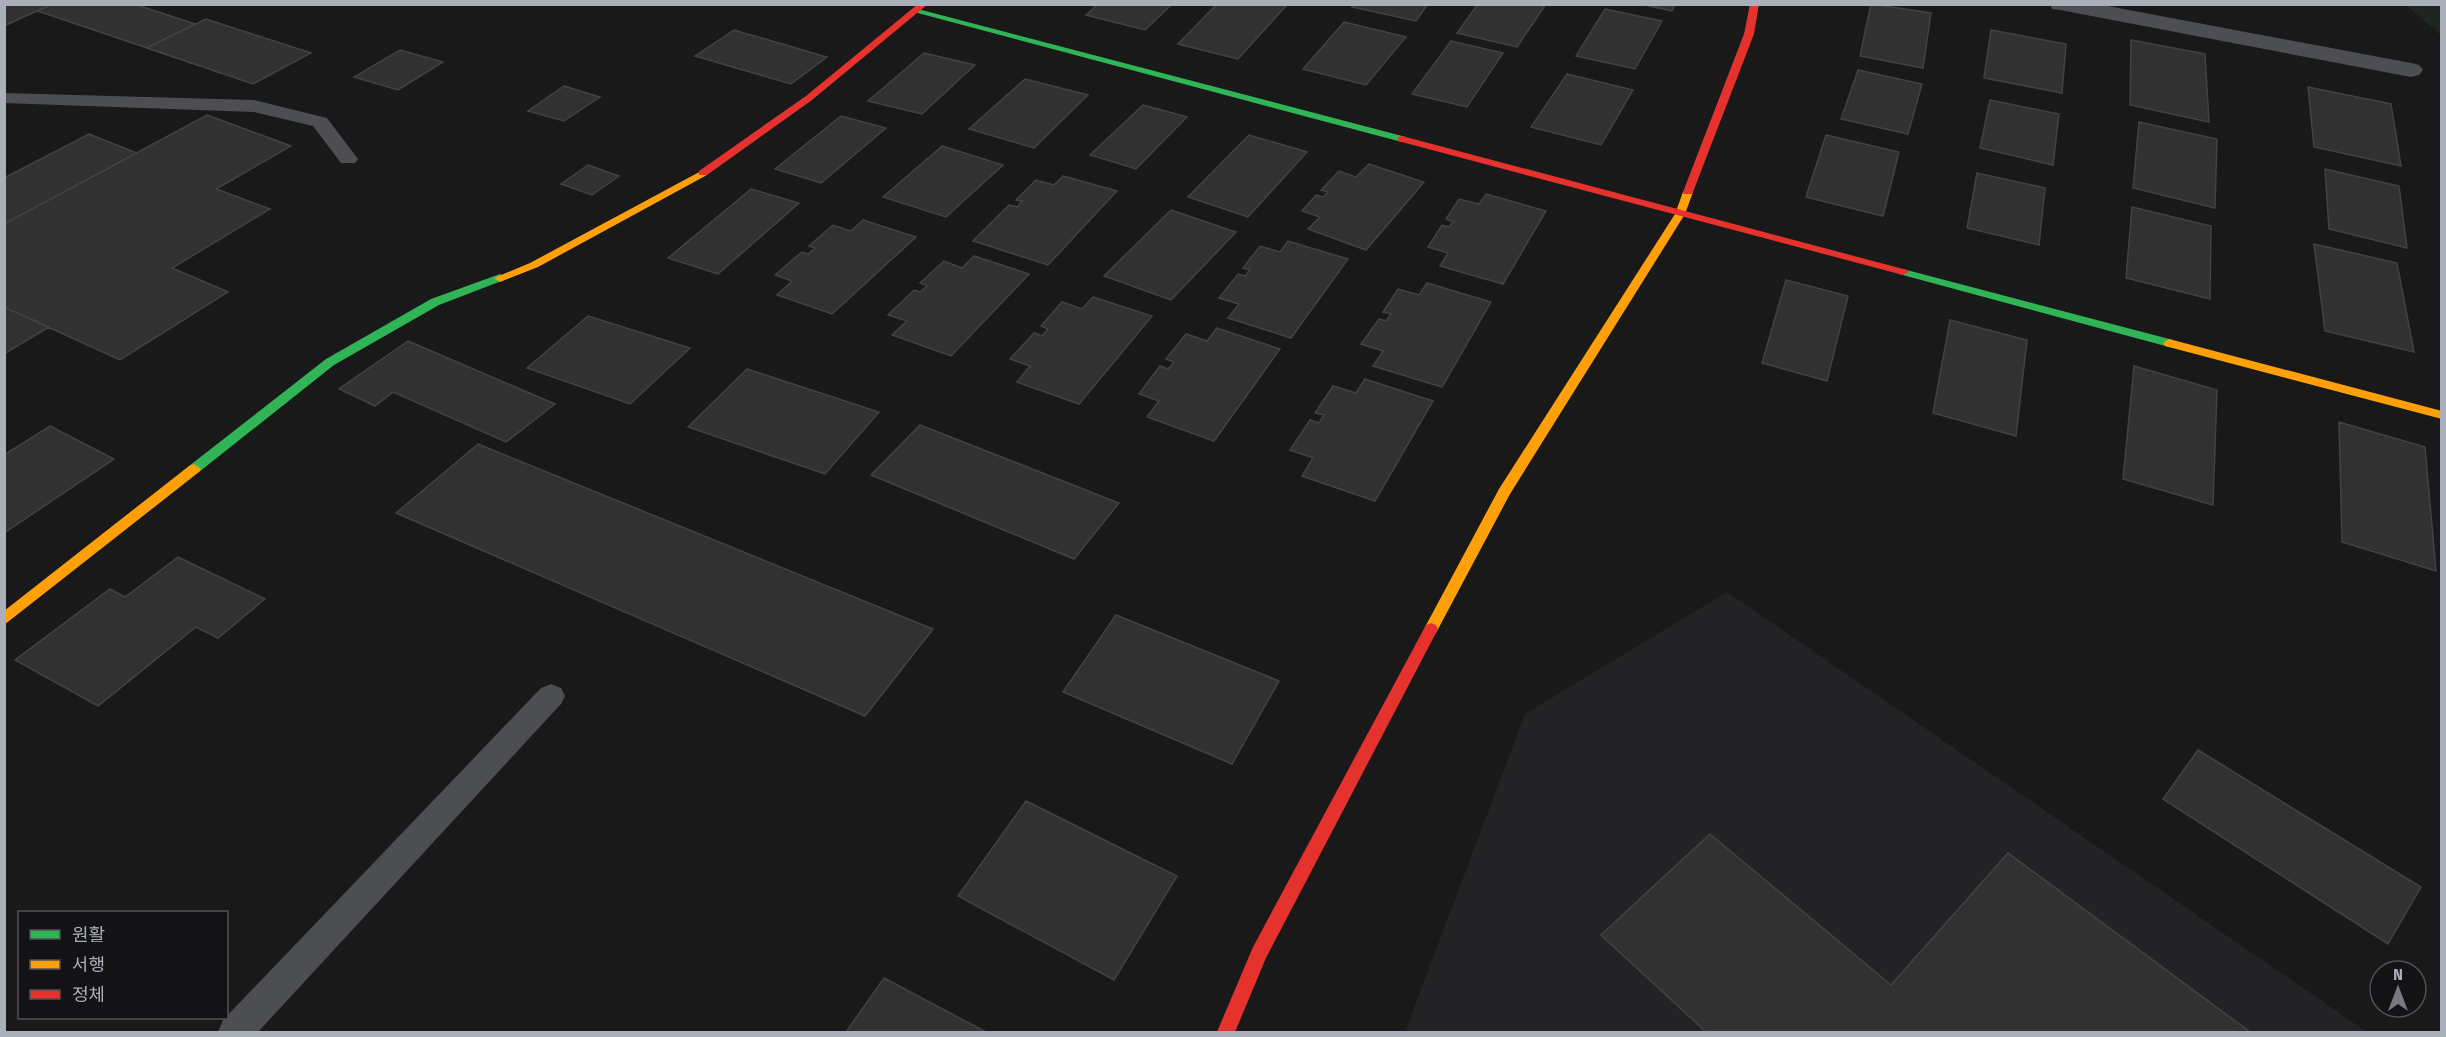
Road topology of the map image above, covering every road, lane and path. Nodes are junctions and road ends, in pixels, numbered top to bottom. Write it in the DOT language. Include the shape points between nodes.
graph roads {
  1 [pos="1755,4"];
  2 [pos="2060,4"];
  3 [pos="920,7"];
  4 [pos="2411,70"];
  5 [pos="4,98"];
  6 [pos="348,159"];
  7 [pos="1680,214"];
  8 [pos="2442,415"];
  9 [pos="4,620"];
  10 [pos="551,696"];
  11 [pos="235,1032"];
  12 [pos="1226,1032"];
  1 -- 7 [label="street" via="1749,34"];
  2 -- 4 [label="street"];
  3 -- 7 [label="street"];
  3 -- 9 [label="street" via="809,98 692,182 534,265 435,302 330,362"];
  5 -- 6 [label="lane" via="254,106 320,122"];
  7 -- 8 [label="street"];
  7 -- 12 [label="street" via="1504,492 1259,952"];
  10 -- 11 [label="lane"];
}
